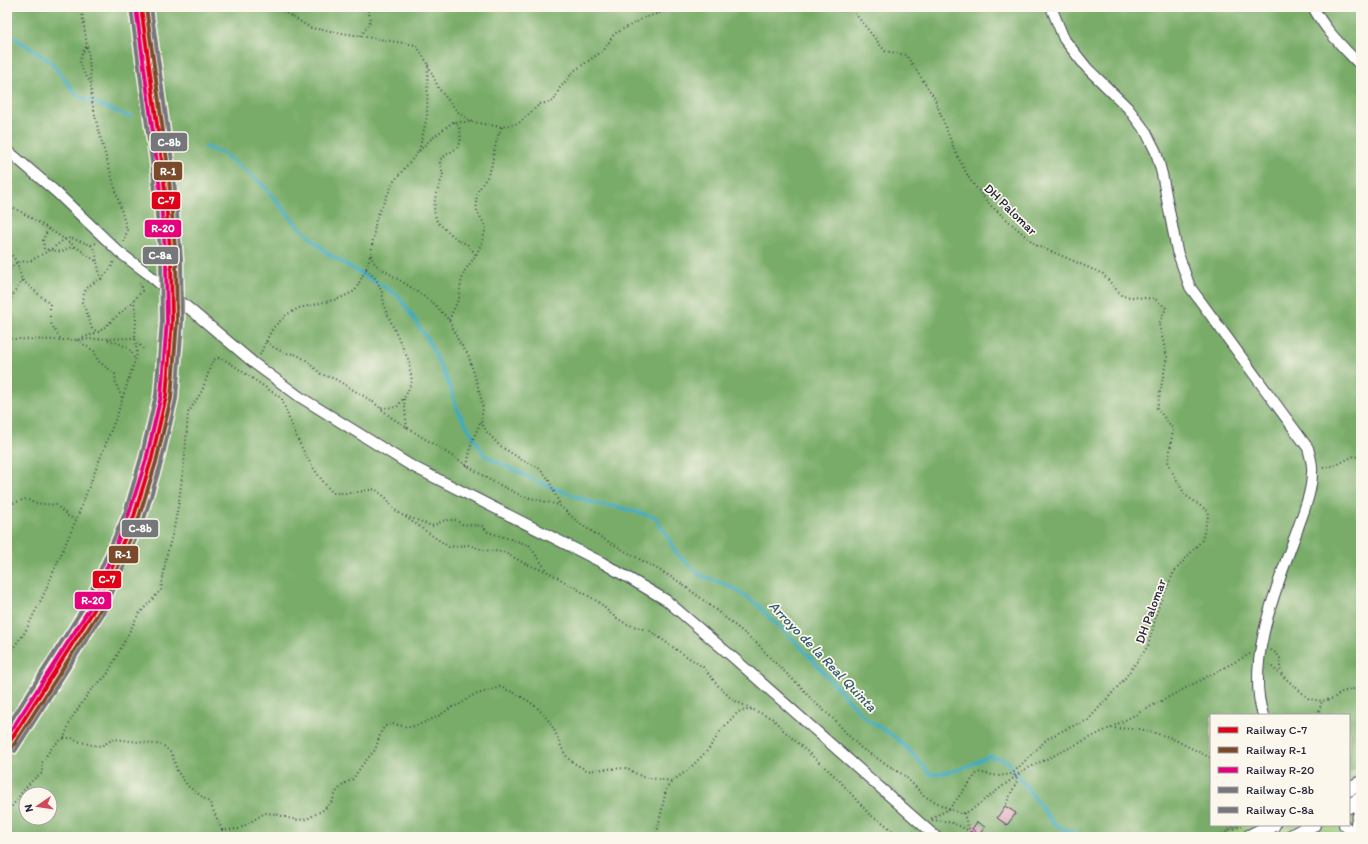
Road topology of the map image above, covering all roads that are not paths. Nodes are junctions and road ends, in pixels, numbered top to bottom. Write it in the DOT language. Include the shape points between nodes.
graph roads {
  1 [pos="1051,7"];
  2 [pos="1313,7"];
  3 [pos="1361,66"];
  4 [pos="7,150"];
  5 [pos="1264,714"];
  6 [pos="1361,783"];
  7 [pos="1350,788"];
  8 [pos="1361,789"];
  9 [pos="1350,795"];
  10 [pos="1361,800"];
  11 [pos="1350,806"];
  12 [pos="1361,812"];
  13 [pos="1271,826"];
  14 [pos="1311,826"];
  15 [pos="1345,826"];
  16 [pos="1361,834"];
  17 [pos="936,837"];
  18 [pos="1249,837"];
  19 [pos="1291,837"];
  20 [pos="1358,837"];
  1 -- 5 [label="street" via="1064,39 1087,68 1128,108 1146,132 1156,152 1177,251 1190,287 1308,448 1313,472 1310,492 1275,594 1260,649 1258,682"];
  2 -- 3 [label="street" via="1321,22"];
  4 -- 17 [label="street" via="56,192 102,237 121,249 255,364 300,397 410,465 603,563 666,600 925,822"];
  6 -- 7 [label="street"];
  8 -- 9 [label="street"];
  10 -- 11 [label="street"];
  12 -- 16 [label="street" via="1358,823"];
  13 -- 18 [label="street"];
  14 -- 19 [label="street"];
  15 -- 20 [label="street"];
}
